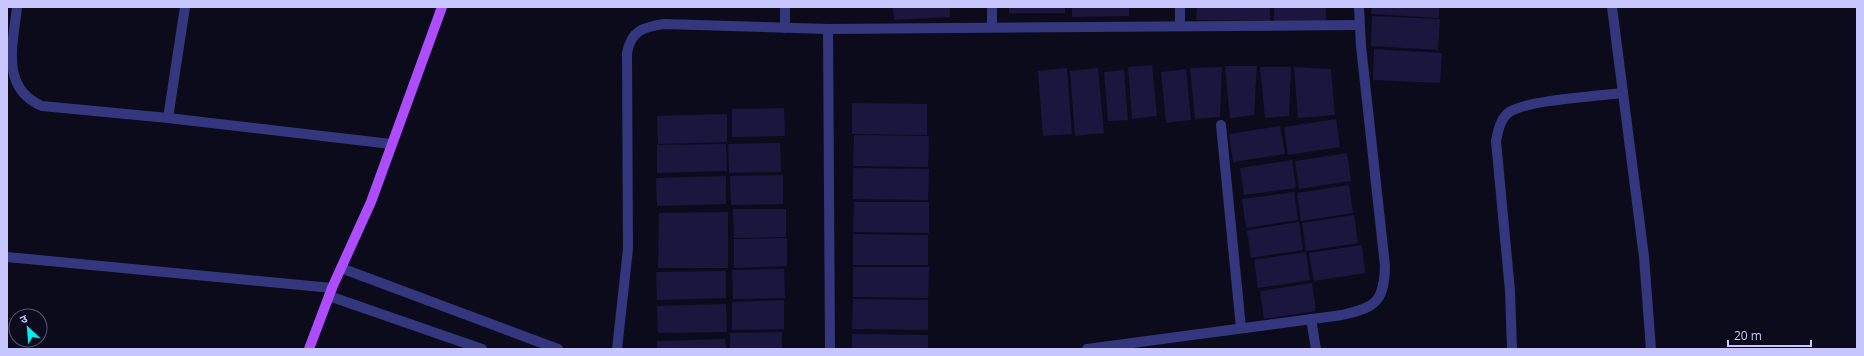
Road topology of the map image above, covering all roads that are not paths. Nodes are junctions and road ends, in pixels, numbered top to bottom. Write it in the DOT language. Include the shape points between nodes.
graph roads {
  1 [pos="17,7"];
  2 [pos="185,7"];
  3 [pos="442,7"];
  4 [pos="785,7"];
  5 [pos="992,7"];
  6 [pos="1180,7"];
  7 [pos="1358,7"];
  8 [pos="1612,7"];
  9 [pos="1359,25"];
  10 [pos="1180,26"];
  11 [pos="992,27"];
  12 [pos="785,28"];
  13 [pos="828,29"];
  14 [pos="1623,93"];
  15 [pos="168,118"];
  16 [pos="1221,125"];
  17 [pos="391,144"];
  18 [pos="7,257"];
  19 [pos="341,268"];
  20 [pos="331,292"];
  21 [pos="1311,319"];
  22 [pos="1241,328"];
  23 [pos="1144,345"];
  24 [pos="309,349"];
  25 [pos="482,349"];
  26 [pos="558,349"];
  27 [pos="618,349"];
  28 [pos="830,349"];
  29 [pos="1087,349"];
  30 [pos="1316,349"];
  31 [pos="1512,349"];
  32 [pos="1651,349"];
  1 -- 15 [label="street" via="11,75 14,83 30,101 42,106"];
  2 -- 15 [label="street"];
  3 -- 17 [label="main road"];
  4 -- 12 [label="street"];
  5 -- 11 [label="street"];
  6 -- 10 [label="street"];
  7 -- 9 [label="street"];
  8 -- 14 [label="street"];
  9 -- 10 [label="street"];
  9 -- 21 [label="street" via="1385,280 1381,294 1374,304 1364,310"];
  10 -- 11 [label="street"];
  11 -- 13 [label="street"];
  12 -- 13 [label="street"];
  12 -- 27 [label="street" via="664,24 643,29 634,35 629,43 626,52 628,249"];
  13 -- 28 [label="street"];
  14 -- 31 [label="street" via="1528,104 1508,114 1502,121 1496,141 1510,291"];
  14 -- 32 [label="street" via="1644,257"];
  15 -- 17 [label="street"];
  16 -- 22 [label="street"];
  17 -- 19 [label="main road" via="371,202"];
  18 -- 20 [label="street"];
  19 -- 20 [label="main road"];
  19 -- 26 [label="street"];
  20 -- 24 [label="main road"];
  20 -- 25 [label="street"];
  21 -- 22 [label="street"];
  21 -- 30 [label="street"];
  22 -- 23 [label="street"];
  23 -- 29 [label="street"];
}
